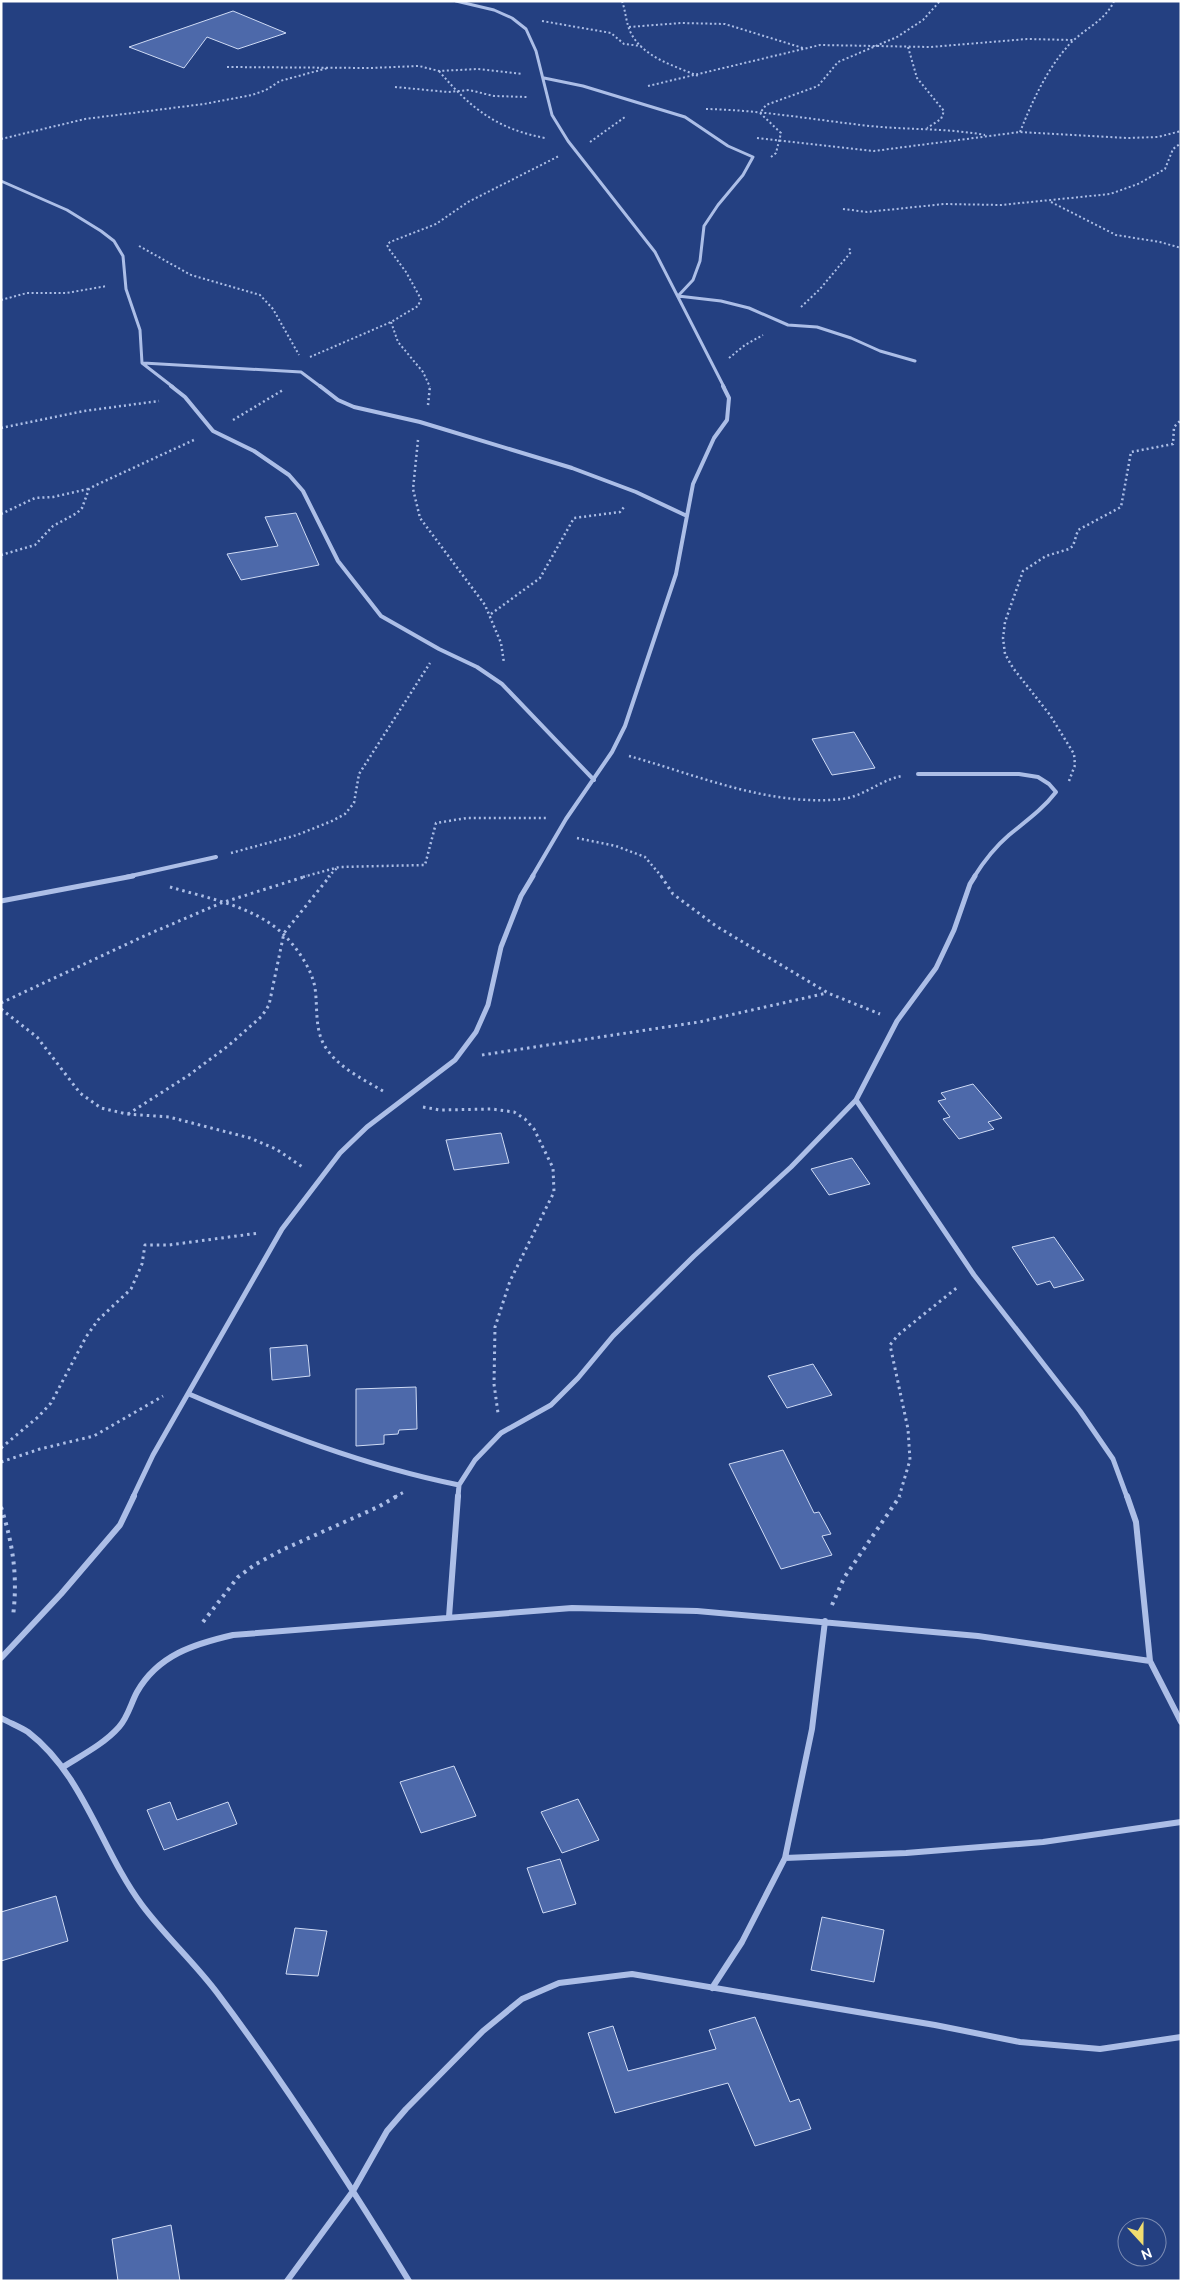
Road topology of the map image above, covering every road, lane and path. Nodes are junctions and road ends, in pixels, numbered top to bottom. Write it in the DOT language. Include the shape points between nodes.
graph roads {
  1 [pos="456,1"];
  2 [pos="622,1"];
  3 [pos="940,1"];
  4 [pos="1114,1"];
  5 [pos="512,18"];
  6 [pos="629,27"];
  7 [pos="1073,40"];
  8 [pos="641,46"];
  9 [pos="873,46"];
  10 [pos="908,47"];
  11 [pos="803,48"];
  12 [pos="227,67"];
  13 [pos="328,68"];
  14 [pos="438,70"];
  15 [pos="698,76"];
  16 [pos="544,78"];
  17 [pos="395,87"];
  18 [pos="642,87"];
  19 [pos="456,91"];
  20 [pos="548,98"];
  21 [pos="635,102"];
  22 [pos="669,112"];
  23 [pos="760,113"];
  24 [pos="926,128"];
  25 [pos="1181,131"];
  26 [pos="1020,132"];
  27 [pos="988,136"];
  28 [pos="754,137"];
  29 [pos="1,139"];
  30 [pos="779,140"];
  31 [pos="568,141"];
  32 [pos="1181,143"];
  33 [pos="575,148"];
  34 [pos="1,181"];
  35 [pos="1045,201"];
  36 [pos="843,209"];
  37 [pos="108,235"];
  38 [pos="1181,248"];
  39 [pos="125,281"];
  40 [pos="678,296"];
  41 [pos="1,300"];
  42 [pos="391,322"];
  43 [pos="302,361"];
  44 [pos="915,361"];
  45 [pos="142,363"];
  46 [pos="292,370"];
  47 [pos="306,375"];
  48 [pos="184,397"];
  49 [pos="1181,420"];
  50 [pos="420,422"];
  51 [pos="1,428"];
  52 [pos="213,431"];
  53 [pos="88,490"];
  54 [pos="636,492"];
  55 [pos="1,514"];
  56 [pos="687,516"];
  57 [pos="1,555"];
  58 [pos="491,614"];
  59 [pos="439,649"];
  60 [pos="502,684"];
  61 [pos="612,752"];
  62 [pos="918,774"];
  63 [pos="594,780"];
  64 [pos="1056,792"];
  65 [pos="566,819"];
  66 [pos="557,834"];
  67 [pos="216,857"];
  68 [pos="339,866"];
  69 [pos="168,887"];
  70 [pos="1,900"];
  71 [pos="221,903"];
  72 [pos="284,934"];
  73 [pos="828,993"];
  74 [pos="1,1003"];
  75 [pos="1,1009"];
  76 [pos="897,1021"];
  77 [pos="455,1060"];
  78 [pos="856,1100"];
  79 [pos="400,1102"];
  80 [pos="127,1114"];
  81 [pos="320,1180"];
  82 [pos="282,1229"];
  83 [pos="974,1275"];
  84 [pos="196,1381"];
  85 [pos="189,1394"];
  86 [pos="500,1433"];
  87 [pos="1,1448"];
  88 [pos="1,1462"];
  89 [pos="426,1479"];
  90 [pos="459,1485"];
  91 [pos="1,1507"];
  92 [pos="449,1617"];
  93 [pos="825,1621"];
  94 [pos="8,1649"];
  95 [pos="181,1650"];
  96 [pos="1,1658"];
  97 [pos="1150,1661"];
  98 [pos="1,1718"];
  99 [pos="1181,1722"];
  100 [pos="64,1767"];
  101 [pos="1181,1822"];
  102 [pos="785,1858"];
  103 [pos="712,1988"];
  104 [pos="1181,2037"];
  105 [pos="353,2191"];
  106 [pos="287,2281"];
  107 [pos="409,2281"];
  1 -- 5 [label="street"];
  2 -- 6 [label="path"];
  3 -- 9 [label="path" via="910,29"];
  4 -- 7 [label="path" via="1106,16"];
  5 -- 8 [label="path" via="602,31 616,36 624,44"];
  5 -- 16 [label="street" via="532,39"];
  6 -- 8 [label="path"];
  6 -- 11 [label="path" via="725,24"];
  7 -- 10 [label="path" via="1027,38 961,46"];
  7 -- 26 [label="path" via="1046,80"];
  8 -- 15 [label="path" via="658,58"];
  9 -- 10 [label="path"];
  9 -- 11 [label="path" via="834,44"];
  9 -- 23 [label="path" via="838,62 818,86 766,105"];
  10 -- 24 [label="path" via="922,86 944,110 942,120"];
  11 -- 15 [label="path"];
  12 -- 13 [label="path"];
  13 -- 14 [label="path" via="420,66"];
  13 -- 29 [label="path" via="280,81 252,95 85,119"];
  14 -- 16 [label="path" via="495,70"];
  14 -- 19 [label="path"];
  15 -- 18 [label="path"];
  16 -- 20 [label="street"];
  16 -- 21 [label="street"];
  17 -- 19 [label="path"];
  19 -- 20 [label="path"];
  19 -- 31 [label="path" via="477,112 505,129"];
  20 -- 31 [label="street" via="552,115"];
  21 -- 22 [label="street"];
  21 -- 33 [label="path" via="632,111 600,138"];
  22 -- 23 [label="path" via="718,109"];
  22 -- 40 [label="street" via="698,124 728,146 752,157 743,175 704,226 700,261 693,280"];
  23 -- 24 [label="path" via="886,127"];
  23 -- 30 [label="path" via="781,133"];
  24 -- 27 [label="path"];
  25 -- 26 [label="path" via="1158,137 1127,138"];
  26 -- 27 [label="path"];
  27 -- 30 [label="path" via="874,151"];
  28 -- 30 [label="path"];
  31 -- 33 [label="street"];
  32 -- 35 [label="path" via="1173,149 1165,169 1124,191"];
  33 -- 40 [label="street" via="655,252"];
  33 -- 42 [label="path" via="468,202 425,230 390,242 387,245 389,250 421,299 418,306"];
  34 -- 37 [label="street" via="68,212"];
  35 -- 36 [label="path" via="1001,205 944,204 867,212"];
  35 -- 38 [label="path" via="1055,203 1116,235"];
  37 -- 39 [label="street" via="122,254"];
  37 -- 43 [label="path" via="160,256 191,275 260,295 273,309"];
  39 -- 41 [label="path" via="71,292 27,293"];
  39 -- 45 [label="street" via="142,336"];
  40 -- 44 [label="street" via="749,308 788,325 817,327"];
  40 -- 56 [label="street" via="729,398 727,420 714,438 693,484"];
  42 -- 43 [label="path"];
  42 -- 50 [label="path" via="400,344 430,384 430,398"];
  43 -- 46 [label="path"];
  45 -- 46 [label="street"];
  45 -- 48 [label="street"];
  46 -- 47 [label="street"];
  47 -- 50 [label="street" via="338,400 354,407"];
  47 -- 52 [label="path"];
  48 -- 51 [label="path" via="84,411"];
  48 -- 52 [label="street"];
  49 -- 64 [label="path" via="1172,433 1173,444 1131,452 1121,507 1078,530 1069,549 1046,556 1023,571 1005,622 1005,654 1050,714 1074,754 1072,776"];
  50 -- 54 [label="street" via="572,468"];
  50 -- 58 [label="path" via="413,503 420,518"];
  52 -- 53 [label="path"];
  52 -- 59 [label="street" via="254,451 289,475 303,491 338,561 381,616"];
  53 -- 55 [label="path" via="53,498 35,498"];
  53 -- 57 [label="path" via="82,508 53,526 35,545"];
  54 -- 56 [label="street"];
  54 -- 58 [label="path" via="620,512 574,518 540,578"];
  56 -- 61 [label="street" via="676,574 625,726"];
  58 -- 60 [label="path" via="504,650"];
  59 -- 60 [label="street" via="477,666"];
  59 -- 67 [label="path" via="362,769 356,781 355,799 346,813 302,832"];
  60 -- 63 [label="street"];
  61 -- 62 [label="path" via="751,792 822,800 855,796 892,777"];
  61 -- 63 [label="street"];
  62 -- 64 [label="street" via="1019,774 1038,777"];
  63 -- 65 [label="street"];
  64 -- 76 [label="street" via="984,861 970,884 936,968"];
  65 -- 66 [label="street"];
  65 -- 68 [label="path" via="452,819 436,823 425,865"];
  66 -- 73 [label="path" via="616,846 645,857 673,894 702,916"];
  66 -- 77 [label="street" via="521,896 501,947 488,1005 476,1032"];
  67 -- 70 [label="street"];
  68 -- 71 [label="path"];
  68 -- 72 [label="path"];
  69 -- 71 [label="path"];
  71 -- 72 [label="path" via="260,918"];
  71 -- 74 [label="path"];
  72 -- 79 [label="path" via="315,986 324,1046 351,1072"];
  72 -- 80 [label="path" via="269,1005 262,1016 189,1075"];
  73 -- 76 [label="path"];
  73 -- 77 [label="path" via="725,1017"];
  75 -- 80 [label="path" via="37,1037 80,1093 101,1108"];
  76 -- 78 [label="street"];
  77 -- 79 [label="street"];
  78 -- 83 [label="street"];
  78 -- 86 [label="street" via="791,1167 613,1336 551,1404"];
  79 -- 81 [label="street" via="340,1153"];
  79 -- 86 [label="path" via="462,1112 492,1109 514,1112 534,1129 553,1168 554,1192 510,1281 495,1327 494,1384"];
  80 -- 81 [label="path" via="169,1117 250,1138 276,1149"];
  81 -- 82 [label="street"];
  82 -- 84 [label="street"];
  82 -- 87 [label="path" via="197,1242 145,1245 142,1264 131,1289 98,1320 86,1337 51,1403"];
  83 -- 93 [label="path" via="898,1335 890,1345 908,1429 910,1460 900,1496 844,1578"];
  83 -- 97 [label="street" via="1080,1411 1113,1459 1136,1522"];
  84 -- 85 [label="street"];
  84 -- 88 [label="path" via="94,1436"];
  85 -- 89 [label="street" via="268,1429 337,1454"];
  85 -- 94 [label="street" via="153,1455 120,1525"];
  86 -- 90 [label="street"];
  89 -- 90 [label="street"];
  89 -- 95 [label="path" via="378,1507 256,1564 238,1577"];
  90 -- 92 [label="street"];
  91 -- 94 [label="path" via="18,1573"];
  92 -- 93 [label="street" via="572,1608 697,1611"];
  92 -- 95 [label="street" via="233,1634"];
  93 -- 97 [label="street" via="978,1636"];
  93 -- 102 [label="street" via="812,1729"];
  94 -- 96 [label="street"];
  95 -- 100 [label="street" via="152,1669 120,1725"];
  97 -- 99 [label="street"];
  98 -- 100 [label="street" via="41,1742"];
  100 -- 105 [label="street" via="123,1878 141,1905 216,1990 279,2077"];
  101 -- 102 [label="street" via="1033,1843"];
  102 -- 103 [label="street" via="742,1942"];
  103 -- 104 [label="street" via="1020,2042 1100,2049"];
  103 -- 105 [label="street" via="632,1974 560,1983 522,1998 483,2031 406,2109 387,2131"];
  105 -- 106 [label="street"];
  105 -- 107 [label="street"];
}
